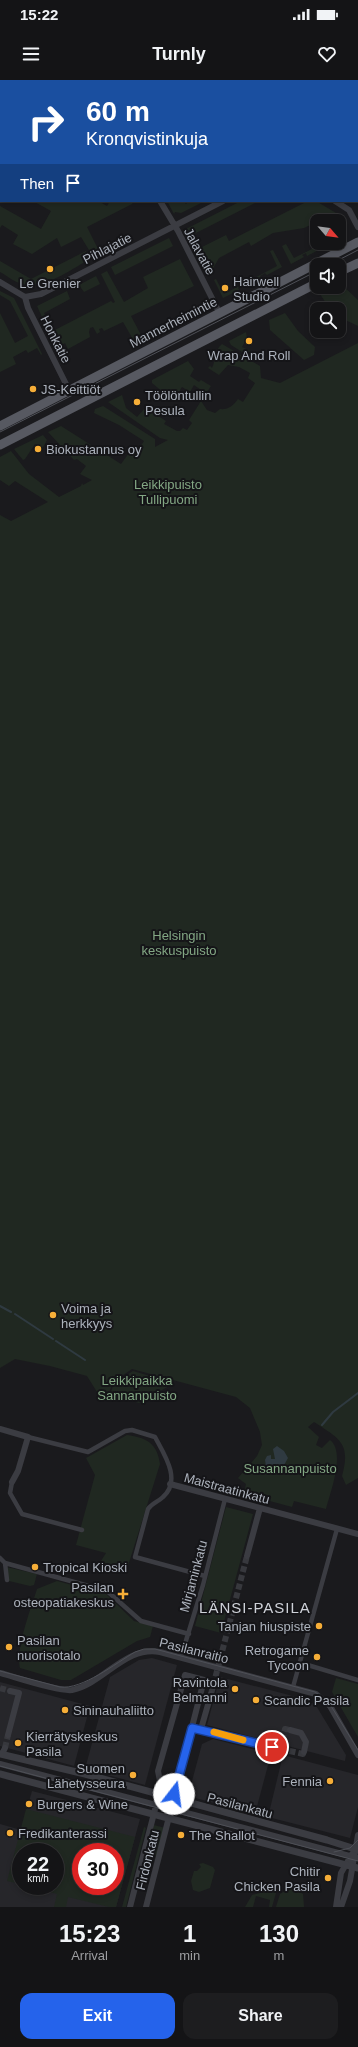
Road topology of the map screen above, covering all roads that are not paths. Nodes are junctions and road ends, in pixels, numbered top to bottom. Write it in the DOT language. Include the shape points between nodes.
graph roads {
  1 [pos="161,202"];
  2 [pos="221,202"];
  3 [pos="337,202"];
  4 [pos="174,226"];
  5 [pos="358,227"];
  6 [pos="358,242"];
  7 [pos="358,263"];
  8 [pos="346,269"];
  9 [pos="0,282"];
  10 [pos="310,287"];
  11 [pos="25,297"];
  12 [pos="220,312"];
  13 [pos="69,390"];
  14 [pos="0,426"];
  15 [pos="0,445"];
  16 [pos="0,1429"];
  17 [pos="28,1436"];
  18 [pos="12,1482"];
  19 [pos="170,1484"];
  20 [pos="225,1499"];
  21 [pos="260,1508"];
  22 [pos="337,1529"];
  23 [pos="82,1530"];
  24 [pos="358,1534"];
  25 [pos="247,1556"];
  26 [pos="0,1558"];
  27 [pos="5,1563"];
  28 [pos="205,1576"];
  29 [pos="8,1580"];
  30 [pos="189,1634"];
  31 [pos="181,1657"];
  32 [pos="301,1663"];
  33 [pos="0,1673"];
  34 [pos="358,1680"];
  35 [pos="293,1687"];
  36 [pos="10,1691"];
  37 [pos="211,1694"];
  38 [pos="192,1728"];
  39 [pos="201,1729"];
  40 [pos="290,1730"];
  41 [pos="8,1736"];
  42 [pos="272,1747"];
  43 [pos="304,1752"];
  44 [pos="358,1755"];
  45 [pos="2,1756"];
  46 [pos="0,1774"];
  47 [pos="158,1795"];
  48 [pos="173,1800"];
  49 [pos="156,1805"];
  50 [pos="171,1808"];
  51 [pos="154,1814"];
  52 [pos="168,1818"];
  53 [pos="358,1835"];
  54 [pos="356,1850"];
  55 [pos="354,1857"];
  56 [pos="345,1865"];
  57 [pos="355,1868"];
  58 [pos="130,1907"];
  59 [pos="146,1907"];
  60 [pos="336,1907"];
  61 [pos="342,1907"];
  1 -- 4 [label="street, Jalavatie"];
  2 -- 4 [label="street, Pihlajatie"];
  3 -- 5 [label="street" via="349,210"];
  4 -- 11 [label="street, Pihlajatie" via="41,294"];
  4 -- 12 [label="street, Jalavatie"];
  6 -- 12 [label="main road, Mannerheimintie"];
  7 -- 8 [label="main road"];
  9 -- 11 [label="street"];
  10 -- 15 [label="main road"];
  11 -- 13 [label="street, Honkatie"];
  12 -- 13 [label="main road, Mannerheimintie"];
  13 -- 14 [label="main road, Mannerheimintie"];
  16 -- 17 [label="street"];
  17 -- 18 [label="street" via="18,1471"];
  17 -- 19 [label="street, Maistraatinkatu" via="88,1452 125,1431 132,1430 155,1438 172,1470"];
  18 -- 23 [label="street" via="10,1493 22,1514"];
  19 -- 20 [label="street, Maistraatinkatu"];
  19 -- 28 [label="street" via="163,1497 148,1509 135,1557"];
  20 -- 21 [label="street, Maistraatinkatu"];
  20 -- 28 [label="street, Mirjaminkatu"];
  21 -- 22 [label="street, Maistraatinkatu"];
  21 -- 25 [label="street"];
  22 -- 24 [label="street, Maistraatinkatu"];
  22 -- 32 [label="street"];
  26 -- 27 [label="street"];
  27 -- 29 [label="street"];
  27 -- 30 [label="street" via="107,1591 141,1621"];
  28 -- 30 [label="street, Mirjaminkatu"];
  30 -- 31 [label="street, Mirjaminkatu"];
  31 -- 33 [label="street, Pasilanraitio" via="154,1650 141,1652 71,1690 54,1688"];
  31 -- 35 [label="street, Pasilanraitio"];
  32 -- 34 [label="street"];
  32 -- 35 [label="street"];
  35 -- 44 [label="street, Pasilanraitio" via="316,1694 325,1700"];
  36 -- 41 [label="street" via="19,1693"];
  37 -- 39 [label="street"];
  38 -- 39 [label="street"];
  38 -- 47 [label="street, Firdonkatu" via="204,1680 185,1675 158,1771 161,1782"];
  38 -- 48 [label="street, Firdonkatu"];
  39 -- 42 [label="street"];
  40 -- 43 [label="street" via="301,1733 306,1742"];
  45 -- 47 [label="street, Pasilankatu" via="85,1774"];
  45 -- 49 [label="street, Pasilankatu"];
  46 -- 51 [label="street"];
  47 -- 48 [label="street, Pasilankatu"];
  47 -- 49 [label="street, Firdonkatu"];
  48 -- 50 [label="street, Firdonkatu"];
  48 -- 54 [label="street, Pasilankatu" via="327,1840"];
  49 -- 50 [label="street, Pasilankatu"];
  49 -- 51 [label="street, Firdonkatu"];
  50 -- 52 [label="street, Firdonkatu"];
  50 -- 55 [label="street, Pasilankatu"];
  51 -- 52 [label="street"];
  51 -- 58 [label="street, Firdonkatu"];
  52 -- 56 [label="street"];
  52 -- 59 [label="street, Firdonkatu"];
  53 -- 54 [label="street"];
  54 -- 55 [label="street"];
  55 -- 56 [label="street"];
  55 -- 57 [label="street"];
  56 -- 57 [label="street"];
  56 -- 60 [label="street"];
  57 -- 61 [label="street"];
}
